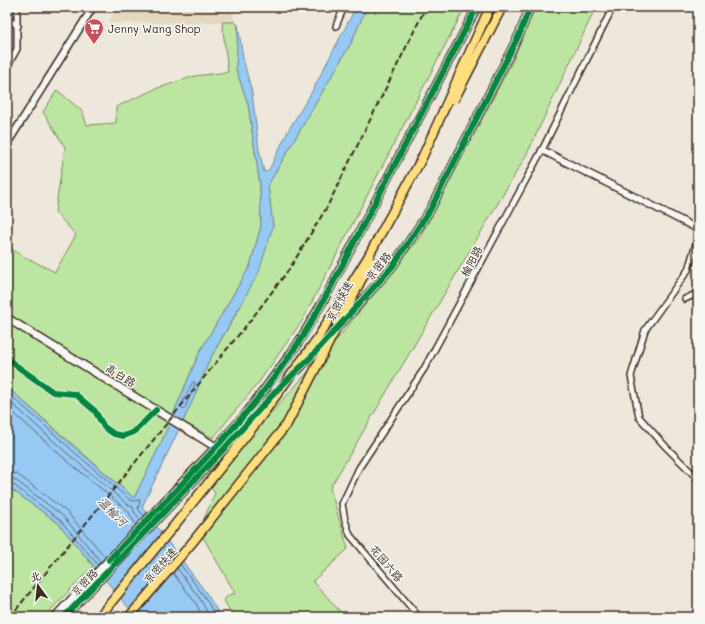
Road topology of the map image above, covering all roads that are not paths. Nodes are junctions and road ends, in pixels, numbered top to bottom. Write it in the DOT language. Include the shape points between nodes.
graph roads {
  1 [pos="17,7"];
  2 [pos="93,7"];
  3 [pos="344,7"];
  4 [pos="477,7"];
  5 [pos="490,7"];
  6 [pos="502,7"];
  7 [pos="530,7"];
  8 [pos="613,7"];
  9 [pos="7,19"];
  10 [pos="18,26"];
  11 [pos="336,26"];
  12 [pos="7,67"];
  13 [pos="7,144"];
  14 [pos="542,150"];
  15 [pos="698,229"];
  16 [pos="698,237"];
  17 [pos="698,293"];
  18 [pos="685,299"];
  19 [pos="7,318"];
  20 [pos="219,449"];
  21 [pos="698,479"];
  22 [pos="172,499"];
  23 [pos="344,520"];
  24 [pos="55,617"];
  25 [pos="64,617"];
  26 [pos="99,617"];
  27 [pos="128,617"];
  28 [pos="420,617"];
  1 -- 10 [label="street"];
  2 -- 13 [label="street"];
  3 -- 11 [label="street"];
  4 -- 20 [label="main road, 京密路" via="325,298 297,345"];
  5 -- 26 [label="highway, 京密快速, bridge" via="422,158 368,257 317,339 257,422"];
  6 -- 27 [label="highway, 京密快速, bridge" via="287,424 191,544"];
  7 -- 20 [label="main road, 京密路" via="520,33 430,210 392,267 311,357"];
  8 -- 14 [label="street, 榆阳路"];
  9 -- 10 [label="street"];
  10 -- 12 [label="street" via="17,50"];
  14 -- 15 [label="street"];
  14 -- 23 [label="street, 榆阳路" via="424,369 359,468 342,504"];
  16 -- 21 [label="street" via="688,270 645,330 631,376 639,417"];
  17 -- 18 [label="street"];
  19 -- 20 [label="main road, 高白路"];
  20 -- 22 [label="main road, 京密路"];
  22 -- 24 [label="main road, 京密路"];
  22 -- 25 [label="main road, 京密路"];
  23 -- 28 [label="street, 花园六路" via="350,535"];
}
